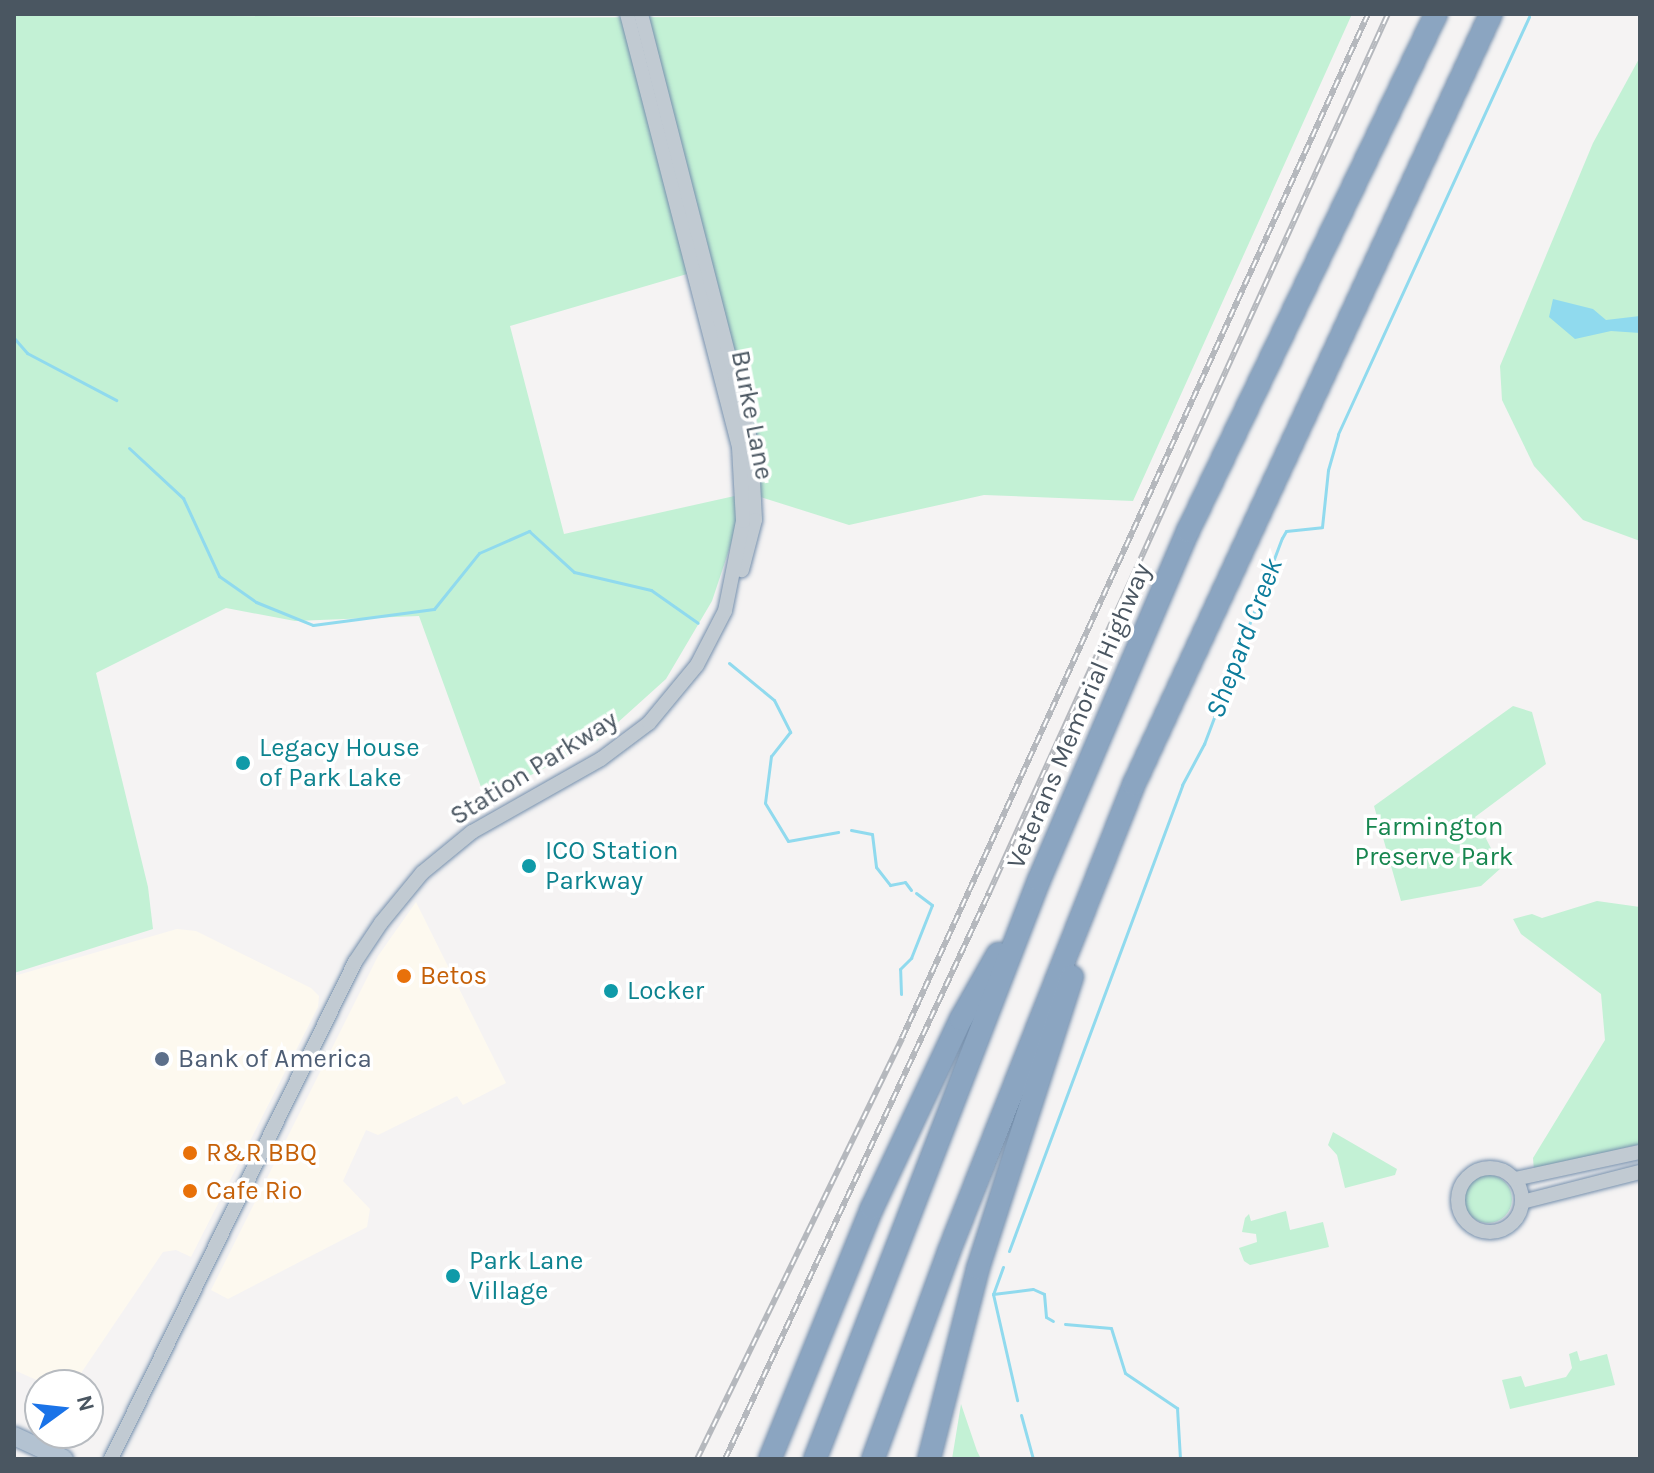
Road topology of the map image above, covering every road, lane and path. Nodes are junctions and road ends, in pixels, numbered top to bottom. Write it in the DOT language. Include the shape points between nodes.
graph roads {
  1 [pos="627,14"];
  2 [pos="641,14"];
  3 [pos="1436,14"];
  4 [pos="1491,14"];
  5 [pos="734,583"];
  6 [pos="1134,784"];
  7 [pos="1039,880"];
  8 [pos="1640,1152"];
  9 [pos="1640,1172"];
  10 [pos="1515,1179"];
  11 [pos="1522,1202"];
  12 [pos="14,1436"];
  13 [pos="64,1459"];
  14 [pos="111,1459"];
  15 [pos="770,1459"];
  16 [pos="815,1459"];
  17 [pos="873,1459"];
  18 [pos="929,1459"];
  1 -- 5 [label="street, Burke Lane" via="739,447 743,521"];
  2 -- 5 [label="street, Burke Lane" via="751,443 753,539"];
  3 -- 7 [label="highway, Veterans Memorial Highway" via="1188,531"];
  4 -- 6 [label="highway"];
  5 -- 14 [label="street, Station Parkway" via="705,652 649,723 592,764 472,832 422,873 381,923 350,972"];
  6 -- 17 [label="highway" via="949,1251"];
  6 -- 18 [label="highway" via="978,1268"];
  7 -- 15 [label="highway" via="961,1019 872,1208"];
  7 -- 16 [label="highway, Veterans Memorial Highway"];
  8 -- 10 [label="street"];
  9 -- 11 [label="street"];
  10 -- 11 [label="street"];
  10 -- 11 [label="street" via="1499,1169 1471,1174 1459,1190 1461,1214 1478,1230 1501,1230 1513,1222"];
  12 -- 13 [label="main road"];
}
